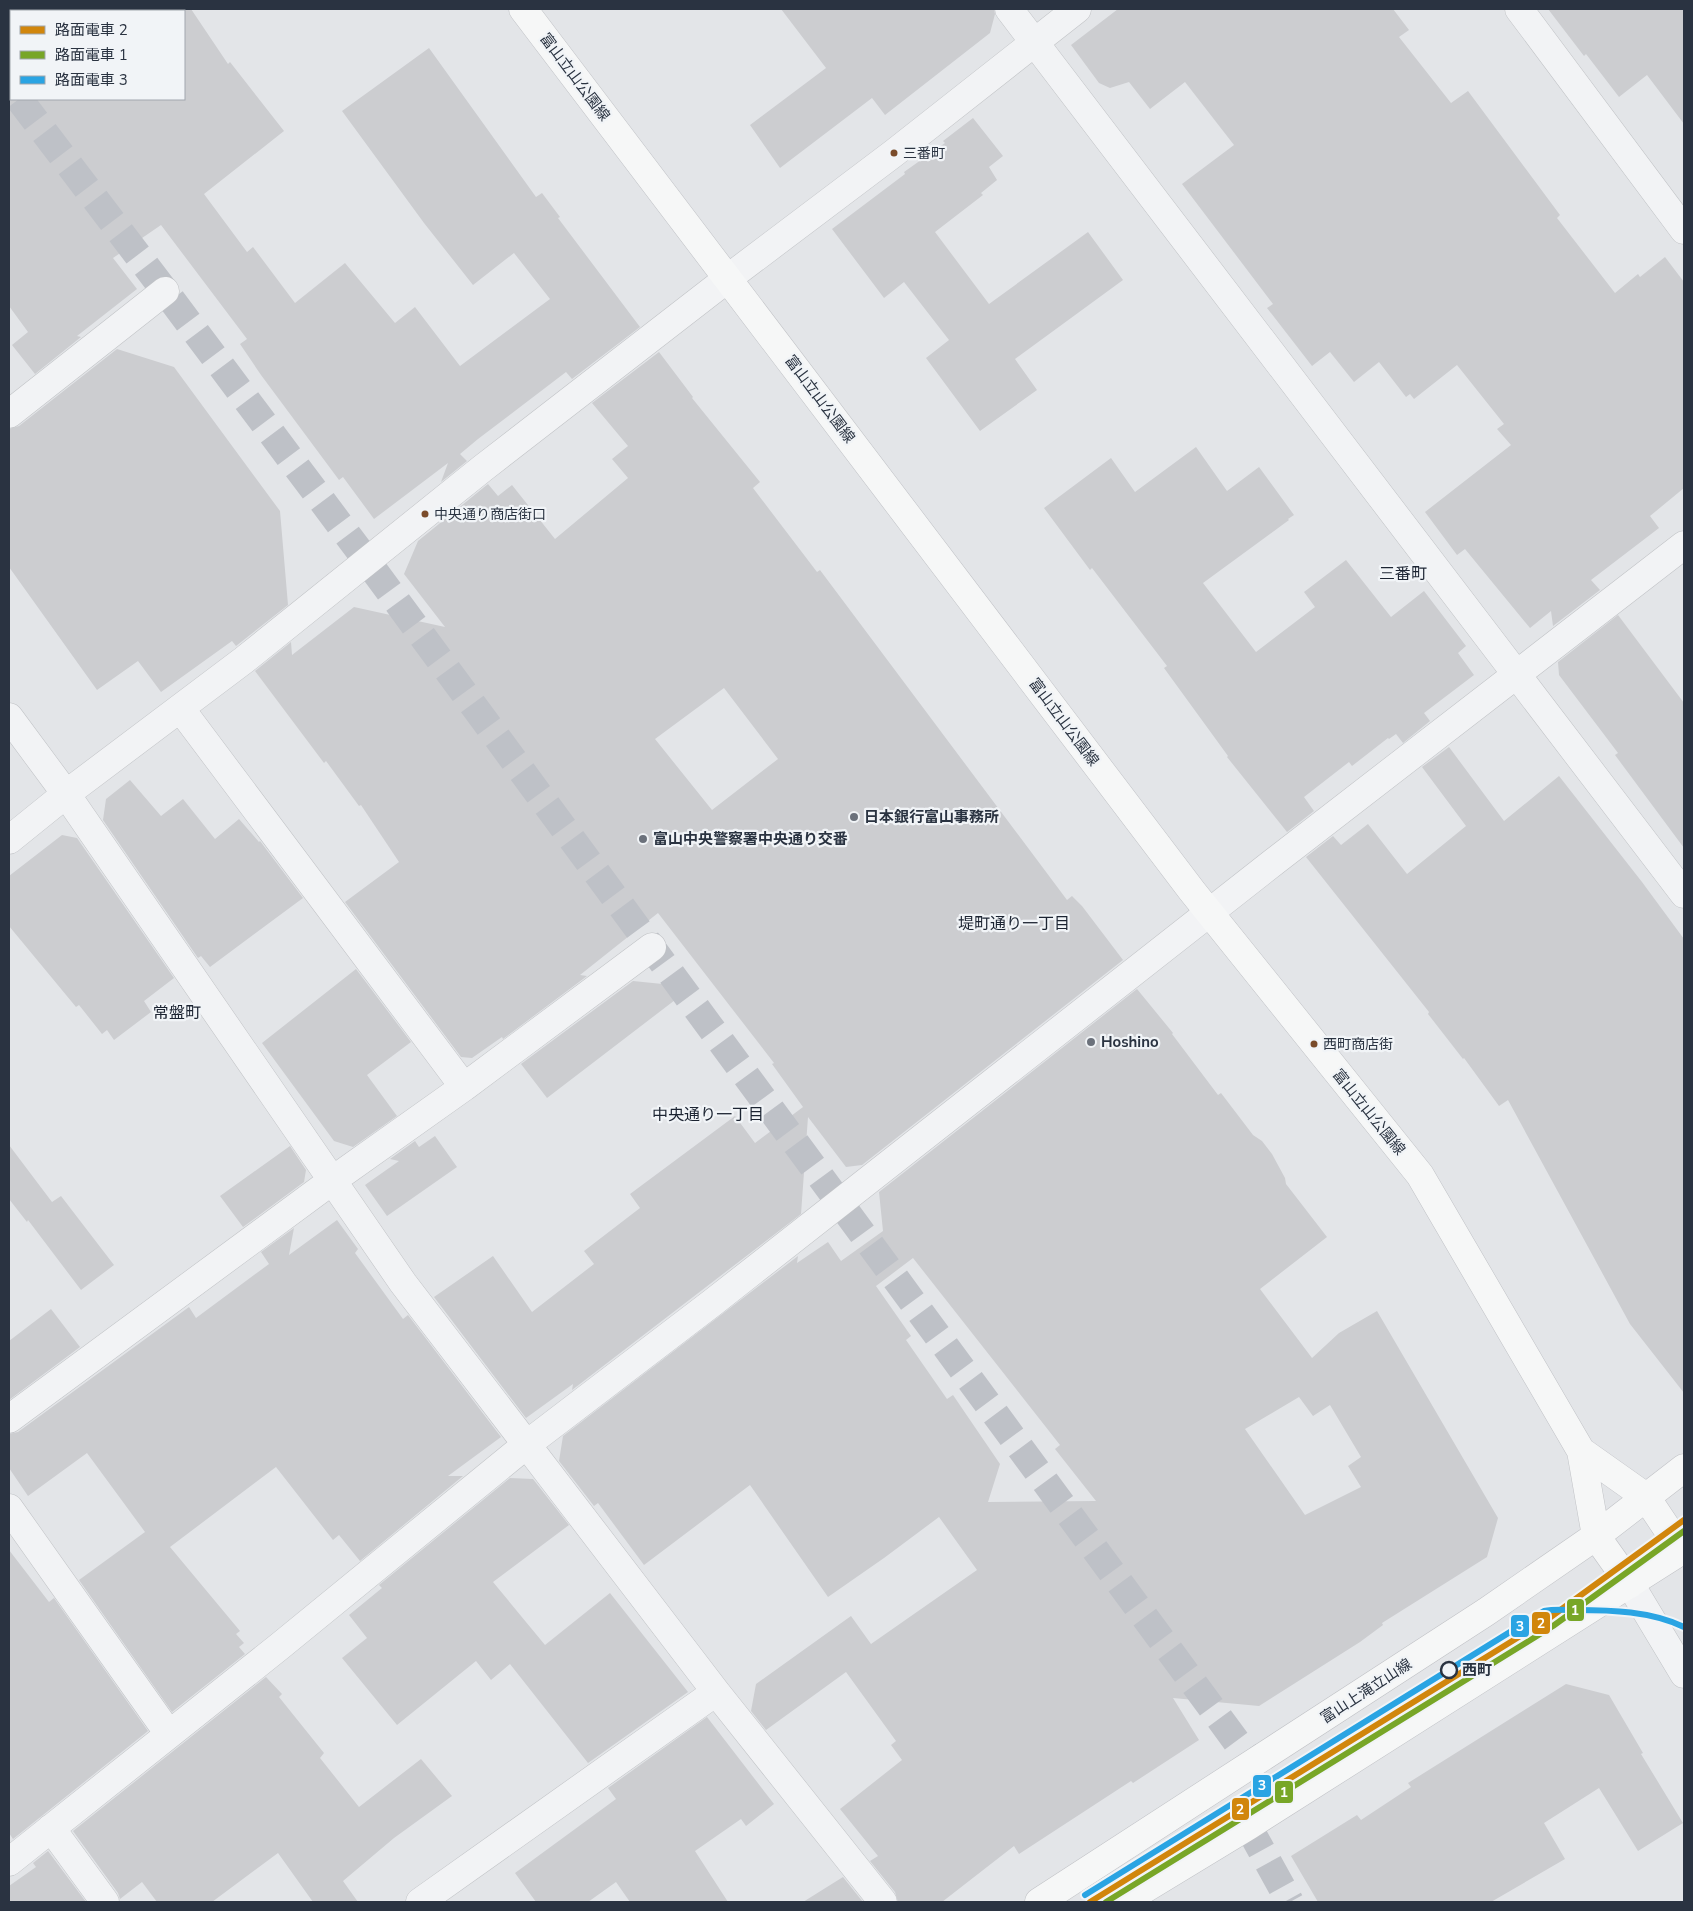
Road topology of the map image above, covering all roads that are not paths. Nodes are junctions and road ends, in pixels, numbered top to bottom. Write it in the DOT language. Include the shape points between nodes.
graph roads {
  1 [pos="523,9"];
  2 [pos="1009,9"];
  3 [pos="1077,9"];
  4 [pos="1518,9"];
  5 [pos="1034,42"];
  6 [pos="1684,230"];
  7 [pos="728,279"];
  8 [pos="166,291"];
  9 [pos="9,414"];
  10 [pos="1684,545"];
  11 [pos="1518,674"];
  12 [pos="180,708"];
  13 [pos="9,717"];
  14 [pos="66,794"];
  15 [pos="9,840"];
  16 [pos="1684,894"];
  17 [pos="1209,913"];
  18 [pos="652,947"];
  19 [pos="464,1086"];
  20 [pos="333,1180"];
  21 [pos="9,1419"];
  22 [pos="526,1445"];
  23 [pos="1581,1451"];
  24 [pos="1684,1468"];
  25 [pos="1646,1497"];
  26 [pos="9,1508"];
  27 [pos="1596,1536"];
  28 [pos="1684,1552"];
  29 [pos="1630,1584"];
  30 [pos="1684,1674"];
  31 [pos="716,1692"];
  32 [pos="169,1734"];
  33 [pos="51,1828"];
  34 [pos="9,1862"];
  35 [pos="105,1902"];
  36 [pos="420,1902"];
  37 [pos="883,1902"];
  38 [pos="1039,1902"];
  39 [pos="1123,1902"];
  1 -- 7 [label="main road, 富山立山公園線"];
  2 -- 5 [label="street"];
  3 -- 5 [label="street"];
  4 -- 6 [label="street"];
  5 -- 7 [label="street"];
  5 -- 11 [label="street"];
  7 -- 12 [label="street"];
  7 -- 17 [label="main road, 富山立山公園線"];
  8 -- 9 [label="street"];
  10 -- 11 [label="street"];
  11 -- 16 [label="street"];
  11 -- 17 [label="street"];
  12 -- 14 [label="street"];
  12 -- 19 [label="street"];
  13 -- 14 [label="street"];
  14 -- 15 [label="street"];
  14 -- 20 [label="street"];
  17 -- 22 [label="street"];
  17 -- 23 [label="main road, 富山立山公園線" via="1420,1175"];
  18 -- 19 [label="street"];
  19 -- 20 [label="street"];
  20 -- 21 [label="street"];
  20 -- 22 [label="street" via="403,1283"];
  22 -- 31 [label="street"];
  22 -- 32 [label="street"];
  23 -- 25 [label="main road, 富山立山公園線"];
  23 -- 27 [label="main road, 富山立山公園線"];
  24 -- 25 [label="main road, 富山上滝立山線"];
  25 -- 27 [label="main road, 富山上滝立山線"];
  25 -- 28 [label="main road, 富山立山公園線"];
  26 -- 32 [label="street"];
  27 -- 29 [label="main road, 富山立山公園線"];
  27 -- 38 [label="main road, 富山上滝立山線" via="1478,1618"];
  28 -- 29 [label="main road"];
  29 -- 30 [label="street"];
  29 -- 39 [label="main road"];
  31 -- 36 [label="street"];
  31 -- 37 [label="street"];
  32 -- 33 [label="street"];
  33 -- 34 [label="street"];
  33 -- 35 [label="street"];
}
